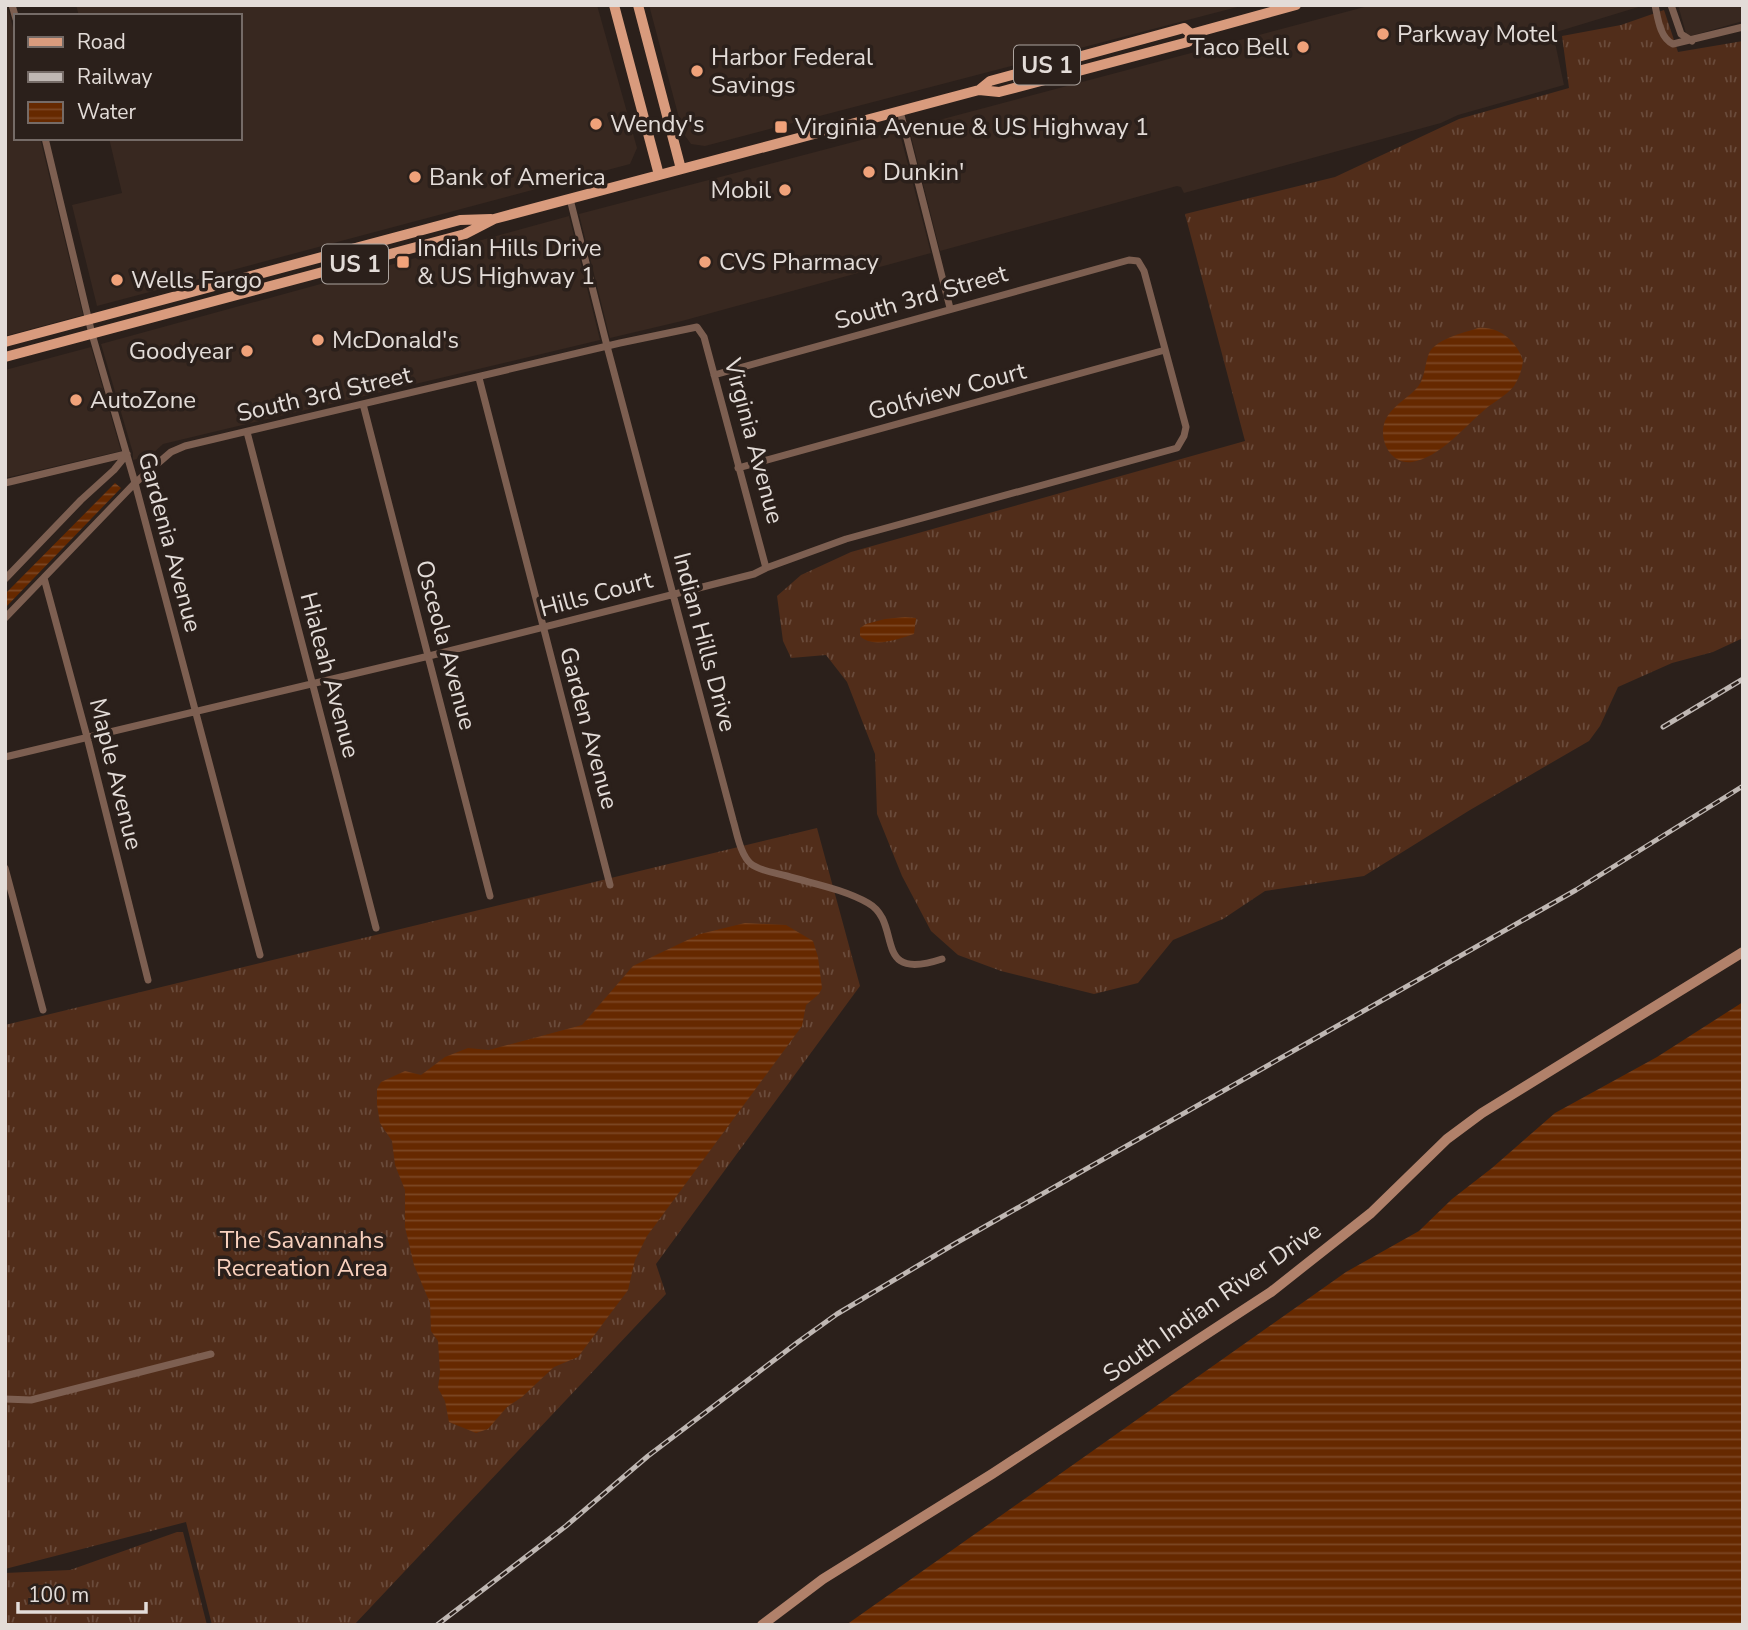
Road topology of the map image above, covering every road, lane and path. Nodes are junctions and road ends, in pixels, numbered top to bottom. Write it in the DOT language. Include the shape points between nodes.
graph roads {
  1 [pos="614,5"];
  2 [pos="638,5"];
  3 [pos="1296,5"];
  4 [pos="1655,5"];
  5 [pos="1671,5"];
  6 [pos="1743,27"];
  7 [pos="1692,41"];
  8 [pos="900,111"];
  9 [pos="45,140"];
  10 [pos="681,169"];
  11 [pos="659,175"];
  12 [pos="570,199"];
  13 [pos="494,219"];
  14 [pos="304,262"];
  15 [pos="264,272"];
  16 [pos="280,284"];
  17 [pos="246,293"];
  18 [pos="950,308"];
  19 [pos="89,319"];
  20 [pos="697,327"];
  21 [pos="93,334"];
  22 [pos="5,342"];
  23 [pos="607,346"];
  24 [pos="1165,350"];
  25 [pos="5,357"];
  26 [pos="714,375"];
  27 [pos="479,377"];
  28 [pos="363,404"];
  29 [pos="247,432"];
  30 [pos="127,454"];
  31 [pos="99,461"];
  32 [pos="738,468"];
  33 [pos="108,476"];
  34 [pos="5,483"];
  35 [pos="135,483"];
  36 [pos="766,568"];
  37 [pos="44,578"];
  38 [pos="5,579"];
  39 [pos="673,594"];
  40 [pos="5,618"];
  41 [pos="543,628"];
  42 [pos="429,656"];
  43 [pos="312,683"];
  44 [pos="196,710"];
  45 [pos="87,737"];
  46 [pos="5,757"];
  47 [pos="5,868"];
  48 [pos="610,885"];
  49 [pos="490,896"];
  50 [pos="376,929"];
  51 [pos="1743,952"];
  52 [pos="260,956"];
  53 [pos="943,960"];
  54 [pos="148,980"];
  55 [pos="43,1010"];
  56 [pos="211,1354"];
  57 [pos="5,1399"];
  58 [pos="762,1625"];
  1 -- 11 [label="main road"];
  2 -- 10 [label="main road"];
  3 -- 8 [label="main road, US 1" via="1191,34 1188,42 999,92 979,90"];
  4 -- 7 [label="street" via="1667,41"];
  5 -- 7 [label="street" via="1681,34"];
  6 -- 7 [label="street"];
  8 -- 10 [label="main road, US 1"];
  8 -- 18 [label="street"];
  9 -- 19 [label="street, Gardenia Avenue"];
  10 -- 11 [label="main road, US 1"];
  11 -- 12 [label="main road, US 1"];
  12 -- 13 [label="main road, US 1"];
  12 -- 23 [label="street, Indian Hills Drive"];
  13 -- 14 [label="main road, US 1" via="460,220"];
  13 -- 16 [label="main road, US 1" via="465,234"];
  14 -- 15 [label="main road, US 1"];
  14 -- 16 [label="main road"];
  15 -- 17 [label="main road"];
  15 -- 19 [label="main road, US 1"];
  16 -- 17 [label="main road, US 1"];
  17 -- 21 [label="main road, US 1"];
  18 -- 24 [label="street, South 3rd Street" via="1139,261"];
  18 -- 26 [label="street, South 3rd Street"];
  19 -- 21 [label="street, Gardenia Avenue"];
  19 -- 22 [label="main road, US 1"];
  20 -- 23 [label="street, South 3rd Street"];
  20 -- 26 [label="street, Virginia Avenue"];
  21 -- 25 [label="main road, US 1"];
  21 -- 30 [label="street, Gardenia Avenue"];
  23 -- 27 [label="street, South 3rd Street"];
  23 -- 39 [label="street, Indian Hills Drive"];
  24 -- 32 [label="street, Golfview Court"];
  24 -- 36 [label="street, Hills Court" via="1186,427 1177,448 846,539"];
  26 -- 32 [label="street, Virginia Avenue"];
  27 -- 28 [label="street, South 3rd Street"];
  27 -- 41 [label="street, Garden Avenue"];
  28 -- 29 [label="street, South 3rd Street"];
  28 -- 42 [label="street, Osceola Avenue"];
  29 -- 35 [label="street, South 3rd Street" via="171,452"];
  29 -- 43 [label="street, Hialeah Avenue"];
  30 -- 31 [label="street"];
  30 -- 33 [label="street"];
  30 -- 35 [label="street, Gardenia Avenue"];
  31 -- 33 [label="street"];
  31 -- 34 [label="street"];
  32 -- 36 [label="street, Virginia Avenue"];
  33 -- 38 [label="street"];
  35 -- 37 [label="street, South 3rd Street"];
  35 -- 44 [label="street, Gardenia Avenue"];
  36 -- 39 [label="street, Hills Court"];
  37 -- 40 [label="street, South 3rd Street"];
  37 -- 45 [label="street, Maple Avenue"];
  39 -- 41 [label="street, Hills Court"];
  39 -- 53 [label="street, Indian Hills Drive" via="744,854 765,870 871,904 882,919 894,956 904,963 916,966"];
  41 -- 42 [label="street, Hills Court"];
  41 -- 48 [label="street, Garden Avenue"];
  42 -- 43 [label="street, Hills Court"];
  42 -- 49 [label="street, Osceola Avenue"];
  43 -- 44 [label="street, Hills Court"];
  43 -- 50 [label="street, Hialeah Avenue"];
  44 -- 45 [label="street, Hills Court"];
  44 -- 52 [label="street, Gardenia Avenue"];
  45 -- 46 [label="street, Hills Court"];
  45 -- 54 [label="street, Maple Avenue"];
  47 -- 55 [label="street"];
  51 -- 58 [label="main road, South Indian River Drive" via="1482,1113 1447,1139 1371,1213 1271,1292 823,1579"];
  56 -- 57 [label="street" via="31,1400"];
}
